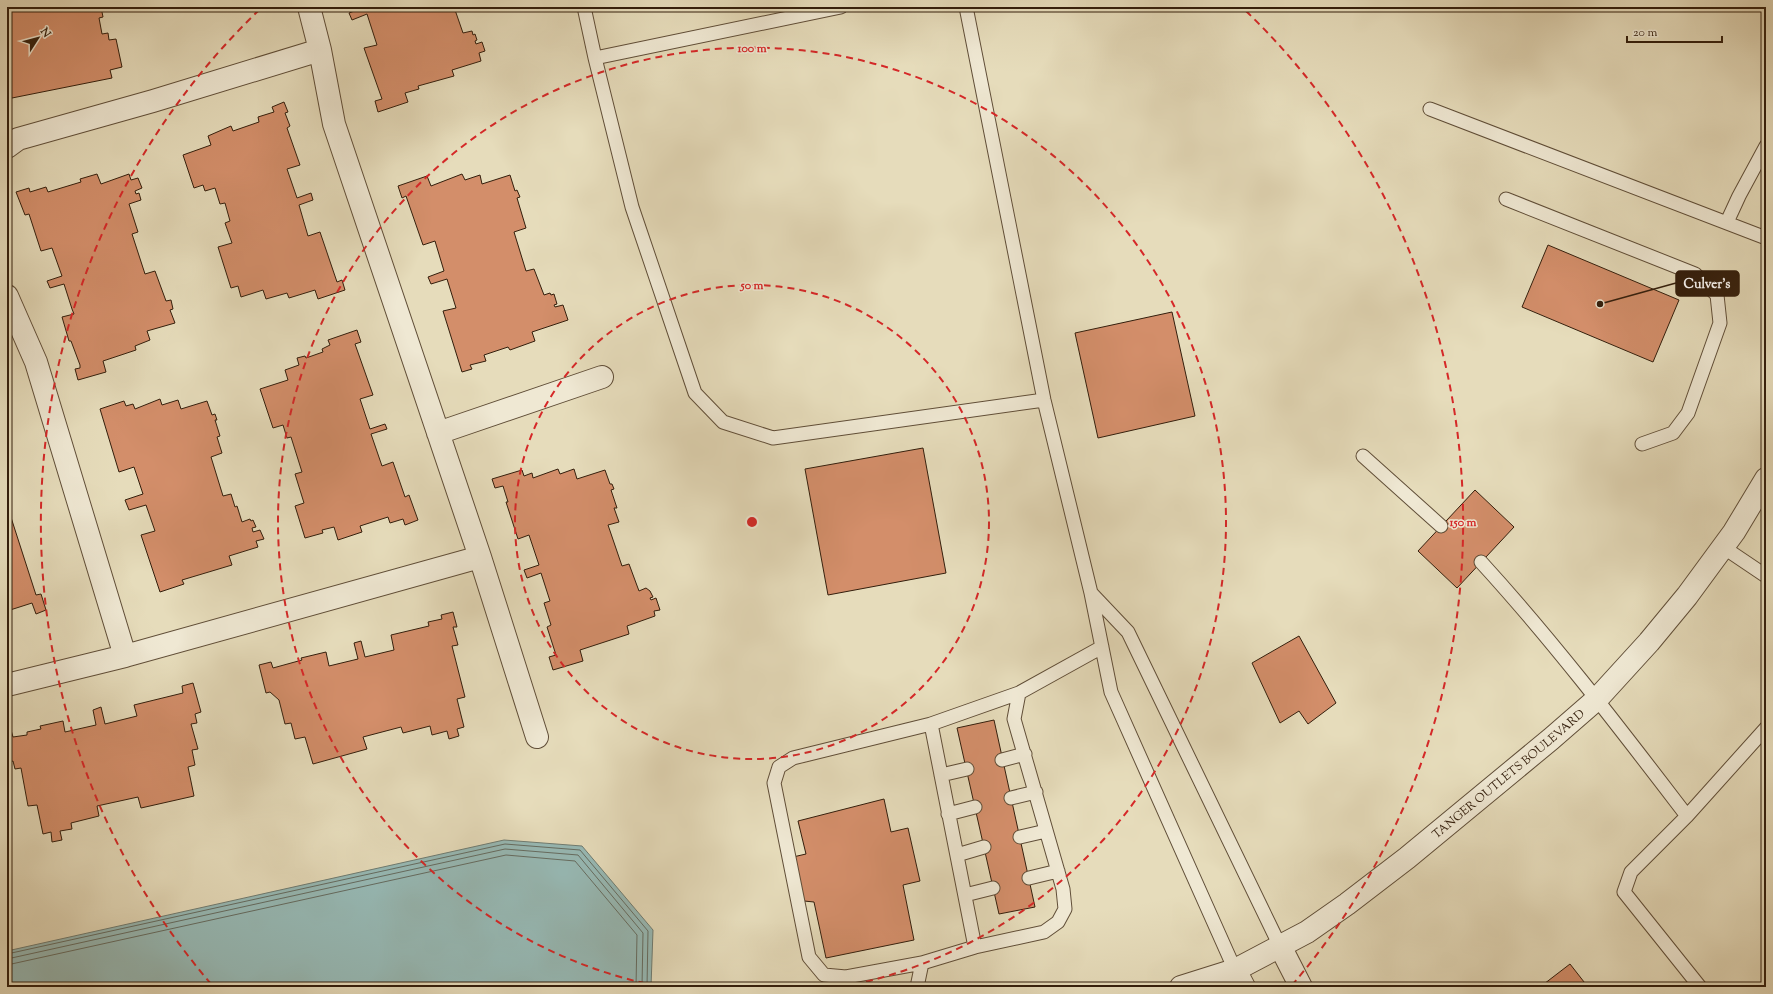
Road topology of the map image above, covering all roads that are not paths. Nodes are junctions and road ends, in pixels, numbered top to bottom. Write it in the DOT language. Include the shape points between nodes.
graph roads {
  1 [pos="309,7"];
  2 [pos="584,7"];
  3 [pos="841,7"];
  4 [pos="966,7"];
  5 [pos="320,50"];
  6 [pos="595,58"];
  7 [pos="1430,109"];
  8 [pos="7,146"];
  9 [pos="1766,146"];
  10 [pos="1506,199"];
  11 [pos="1726,222"];
  12 [pos="1766,238"];
  13 [pos="7,296"];
  14 [pos="602,377"];
  15 [pos="1044,400"];
  16 [pos="438,433"];
  17 [pos="1642,444"];
  18 [pos="1363,456"];
  19 [pos="1766,480"];
  20 [pos="1441,526"];
  21 [pos="1723,547"];
  22 [pos="480,557"];
  23 [pos="1481,562"];
  24 [pos="1766,576"];
  25 [pos="1091,593"];
  26 [pos="1102,647"];
  27 [pos="125,656"];
  28 [pos="7,685"];
  29 [pos="1019,693"];
  30 [pos="1597,699"];
  31 [pos="931,724"];
  32 [pos="1766,728"];
  33 [pos="538,737"];
  34 [pos="1024,754"];
  35 [pos="1002,760"];
  36 [pos="967,769"];
  37 [pos="940,775"];
  38 [pos="1036,792"];
  39 [pos="1011,798"];
  40 [pos="975,807"];
  41 [pos="948,814"];
  42 [pos="1687,816"];
  43 [pos="1046,831"];
  44 [pos="1020,837"];
  45 [pos="984,848"];
  46 [pos="957,855"];
  47 [pos="1058,871"];
  48 [pos="1029,878"];
  49 [pos="993,888"];
  50 [pos="965,895"];
  51 [pos="1280,946"];
  52 [pos="975,947"];
  53 [pos="922,963"];
  54 [pos="1240,978"];
  55 [pos="917,987"];
  56 [pos="1181,987"];
  57 [pos="1301,987"];
  58 [pos="1700,987"];
  1 -- 5 [label="street"];
  2 -- 6 [label="lane"];
  3 -- 6 [label="lane"];
  4 -- 15 [label="lane"];
  5 -- 8 [label="street" via="18,139"];
  5 -- 16 [label="street" via="334,124"];
  6 -- 15 [label="lane" via="632,207 695,393 723,422 773,438"];
  7 -- 11 [label="lane"];
  9 -- 11 [label="lane"];
  10 -- 17 [label="lane" via="1695,274 1717,295 1720,323 1688,413 1672,433"];
  11 -- 12 [label="lane"];
  13 -- 27 [label="street" via="36,362"];
  14 -- 16 [label="street"];
  15 -- 25 [label="lane"];
  16 -- 22 [label="street"];
  18 -- 20 [label="lane"];
  19 -- 21 [label="street, TANGER OUTLETS BOULEVARD"];
  21 -- 24 [label="lane"];
  21 -- 30 [label="street, TANGER OUTLETS BOULEVARD" via="1654,636"];
  22 -- 27 [label="street"];
  22 -- 33 [label="street"];
  23 -- 30 [label="lane" via="1519,603"];
  25 -- 26 [label="lane"];
  25 -- 51 [label="lane" via="1128,632"];
  26 -- 29 [label="lane"];
  26 -- 54 [label="lane" via="1111,692"];
  27 -- 28 [label="street"];
  29 -- 31 [label="lane"];
  29 -- 34 [label="lane" via="1014,719"];
  30 -- 42 [label="lane"];
  30 -- 51 [label="street, TANGER OUTLETS BOULEVARD" via="1406,858 1318,924"];
  31 -- 37 [label="lane"];
  31 -- 53 [label="lane" via="793,758 779,767 774,784 809,957 824,975 846,977"];
  32 -- 42 [label="lane"];
  34 -- 35 [label="lane"];
  34 -- 38 [label="lane"];
  36 -- 37 [label="lane"];
  37 -- 41 [label="lane"];
  38 -- 39 [label="lane"];
  38 -- 43 [label="lane"];
  40 -- 41 [label="lane"];
  41 -- 46 [label="lane"];
  42 -- 58 [label="lane" via="1631,872 1624,892"];
  43 -- 44 [label="lane"];
  43 -- 47 [label="lane"];
  45 -- 46 [label="lane"];
  46 -- 50 [label="lane"];
  47 -- 48 [label="lane"];
  47 -- 52 [label="lane" via="1065,909 1058,922 1044,932"];
  49 -- 50 [label="lane"];
  50 -- 52 [label="lane"];
  51 -- 54 [label="street, TANGER OUTLETS BOULEVARD"];
  51 -- 57 [label="street"];
  52 -- 53 [label="lane"];
  53 -- 55 [label="lane"];
  54 -- 56 [label="street, TANGER OUTLETS BOULEVARD"];
}
